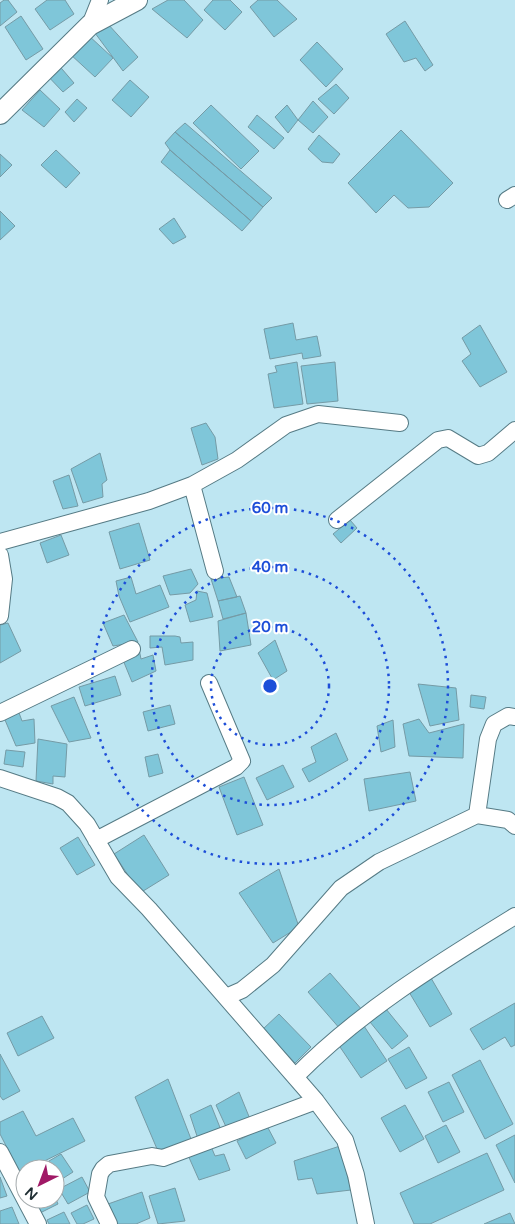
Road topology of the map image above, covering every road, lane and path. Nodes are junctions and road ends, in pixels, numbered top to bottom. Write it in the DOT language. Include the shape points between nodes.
graph roads {
  1 [pos="100,0"];
  2 [pos="137,0"];
  3 [pos="90,25"];
  4 [pos="0,114"];
  5 [pos="400,423"];
  6 [pos="515,430"];
  7 [pos="192,485"];
  8 [pos="336,520"];
  9 [pos="0,542"];
  10 [pos="0,556"];
  11 [pos="215,571"];
  12 [pos="0,616"];
  13 [pos="132,648"];
  14 [pos="209,683"];
  15 [pos="0,713"];
  16 [pos="515,717"];
  17 [pos="0,778"];
  18 [pos="477,815"];
  19 [pos="515,826"];
  20 [pos="96,840"];
  21 [pos="515,916"];
  22 [pos="226,997"];
  23 [pos="295,1077"];
  24 [pos="316,1101"];
  25 [pos="0,1152"];
  26 [pos="38,1224"];
  27 [pos="109,1224"];
  28 [pos="366,1224"];
  1 -- 3 [label="street"];
  2 -- 3 [label="street"];
  3 -- 4 [label="street"];
  5 -- 7 [label="street" via="318,414 286,425 237,460"];
  6 -- 8 [label="street" via="488,453 478,456 448,438 438,440"];
  7 -- 9 [label="street" via="149,502"];
  7 -- 11 [label="street"];
  10 -- 12 [label="street" via="4,579"];
  13 -- 15 [label="street"];
  14 -- 20 [label="street" via="242,760 236,767"];
  16 -- 18 [label="street" via="508,716 494,724 488,739"];
  17 -- 20 [label="street" via="68,803"];
  18 -- 19 [label="street" via="508,820"];
  18 -- 22 [label="street" via="379,862 341,888 273,965 242,990"];
  20 -- 22 [label="street" via="118,877"];
  21 -- 23 [label="street" via="381,1002 326,1046"];
  22 -- 23 [label="street"];
  23 -- 24 [label="street"];
  24 -- 27 [label="street" via="163,1158 152,1156 109,1164 100,1174 96,1197"];
  24 -- 28 [label="street" via="345,1140"];
  25 -- 26 [label="street"];
}
